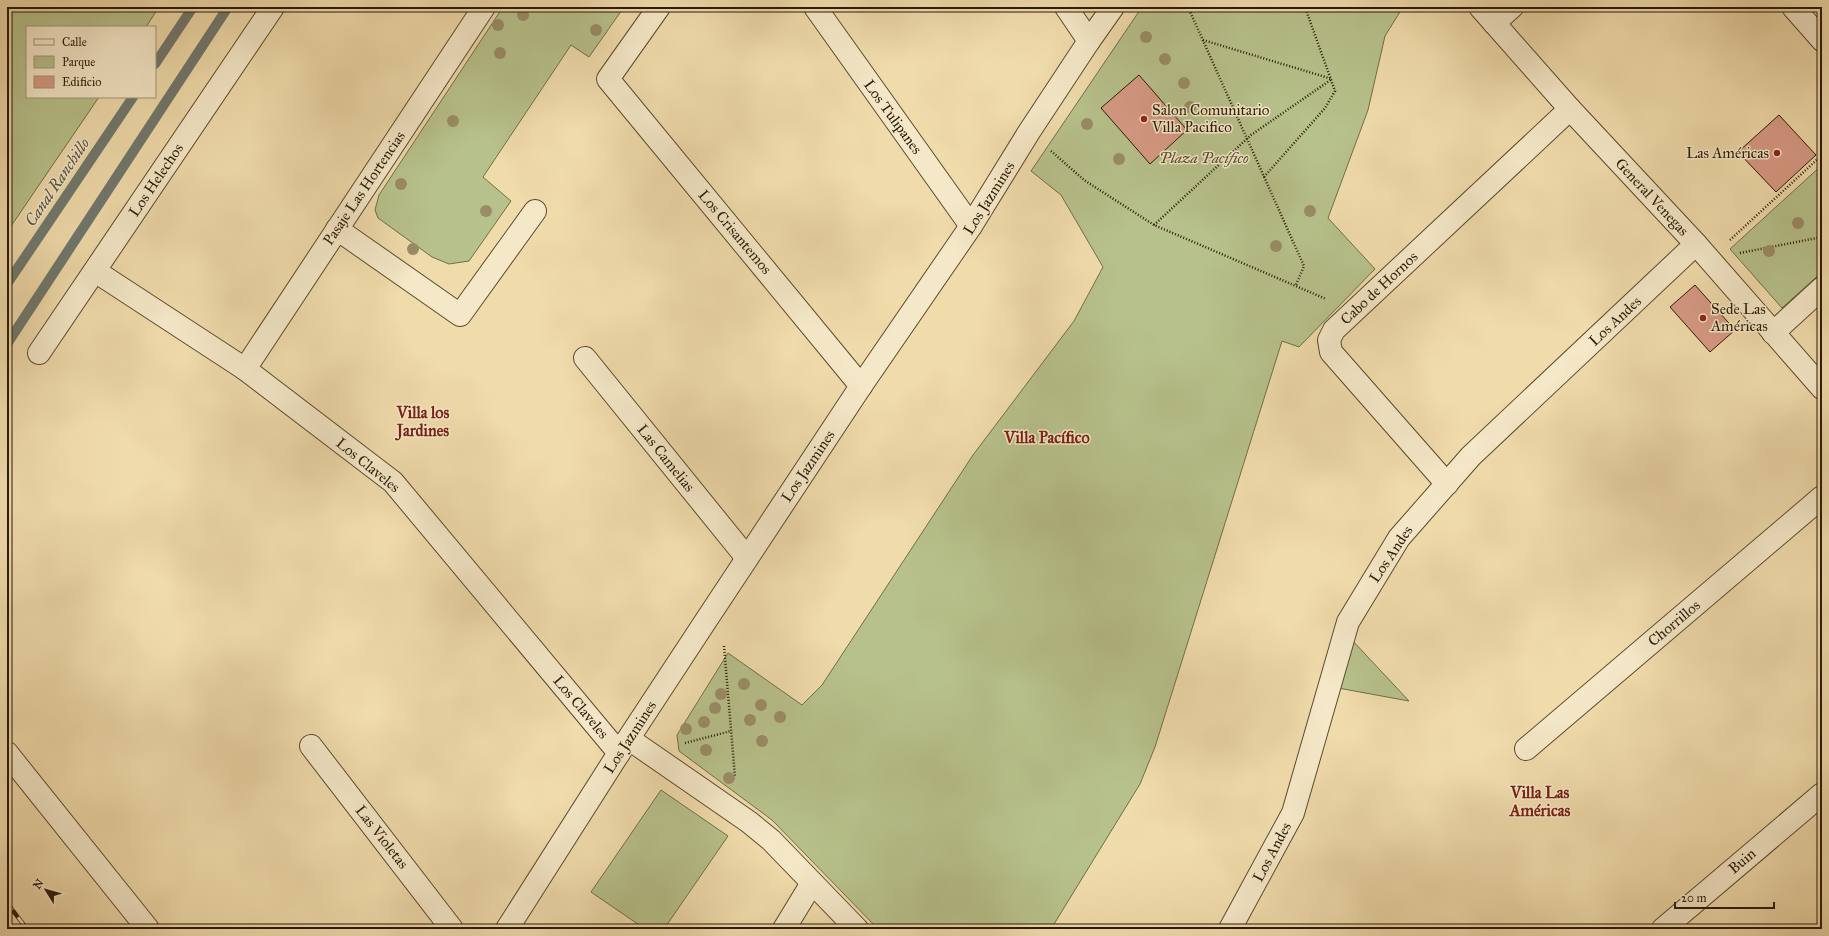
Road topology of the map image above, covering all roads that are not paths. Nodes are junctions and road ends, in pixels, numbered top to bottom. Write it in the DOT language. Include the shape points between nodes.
graph roads {
  1 [pos="273,7"];
  2 [pos="484,7"];
  3 [pos="659,7"];
  4 [pos="815,7"];
  5 [pos="1066,7"];
  6 [pos="1113,7"];
  7 [pos="1480,7"];
  8 [pos="1512,7"];
  9 [pos="1792,7"];
  10 [pos="1494,23"];
  11 [pos="1822,40"];
  12 [pos="1089,41"];
  13 [pos="1570,109"];
  14 [pos="535,211"];
  15 [pos="972,226"];
  16 [pos="337,229"];
  17 [pos="1702,251"];
  18 [pos="95,271"];
  19 [pos="1822,288"];
  20 [pos="1773,332"];
  21 [pos="39,353"];
  22 [pos="585,358"];
  23 [pos="245,369"];
  24 [pos="861,386"];
  25 [pos="1822,388"];
  26 [pos="1446,484"];
  27 [pos="1822,497"];
  28 [pos="747,558"];
  29 [pos="311,746"];
  30 [pos="624,746"];
  31 [pos="1526,749"];
  32 [pos="7,753"];
  33 [pos="1822,794"];
  34 [pos="812,883"];
  35 [pos="148,929"];
  36 [pos="452,929"];
  37 [pos="507,929"];
  38 [pos="784,929"];
  39 [pos="857,929"];
  40 [pos="1230,929"];
  41 [pos="1663,929"];
  1 -- 18 [label="street, Los Helechos"];
  2 -- 16 [label="street, Pasaje Las Hortencias"];
  3 -- 24 [label="street, Los Crisantemos" via="608,79"];
  4 -- 15 [label="street, Los Tulipanes"];
  5 -- 12 [label="street"];
  6 -- 12 [label="street, Los Jazmines"];
  7 -- 10 [label="street, General Venegas"];
  8 -- 10 [label="street"];
  9 -- 11 [label="street"];
  10 -- 13 [label="street, General Venegas"];
  12 -- 15 [label="street, Los Jazmines" via="1029,132"];
  13 -- 17 [label="street, General Venegas"];
  13 -- 26 [label="street, Cabo de Hornos" via="1334,330 1329,340 1330,352"];
  14 -- 16 [label="street" via="460,315"];
  15 -- 24 [label="street, Los Jazmines"];
  16 -- 23 [label="street, Pasaje Las Hortencias"];
  17 -- 20 [label="street, General Venegas"];
  17 -- 26 [label="street, Los Andes" via="1471,456"];
  18 -- 21 [label="street, Los Helechos"];
  18 -- 23 [label="street, Los Claveles"];
  19 -- 20 [label="street"];
  20 -- 25 [label="street, General Venegas"];
  22 -- 28 [label="street, Las Camelias"];
  23 -- 30 [label="street, Los Claveles" via="393,482"];
  24 -- 28 [label="street, Los Jazmines"];
  26 -- 40 [label="street, Los Andes" via="1398,538 1348,622 1293,813"];
  27 -- 31 [label="street, Chorrillos"];
  28 -- 30 [label="street, Los Jazmines"];
  29 -- 36 [label="street, Las Violetas"];
  30 -- 34 [label="street, Los Claveles" via="663,762 750,822"];
  30 -- 37 [label="street, Los Jazmines"];
  32 -- 35 [label="street"];
  33 -- 41 [label="street, Buin"];
  34 -- 38 [label="street"];
  34 -- 39 [label="street, Los Claveles"];
}
